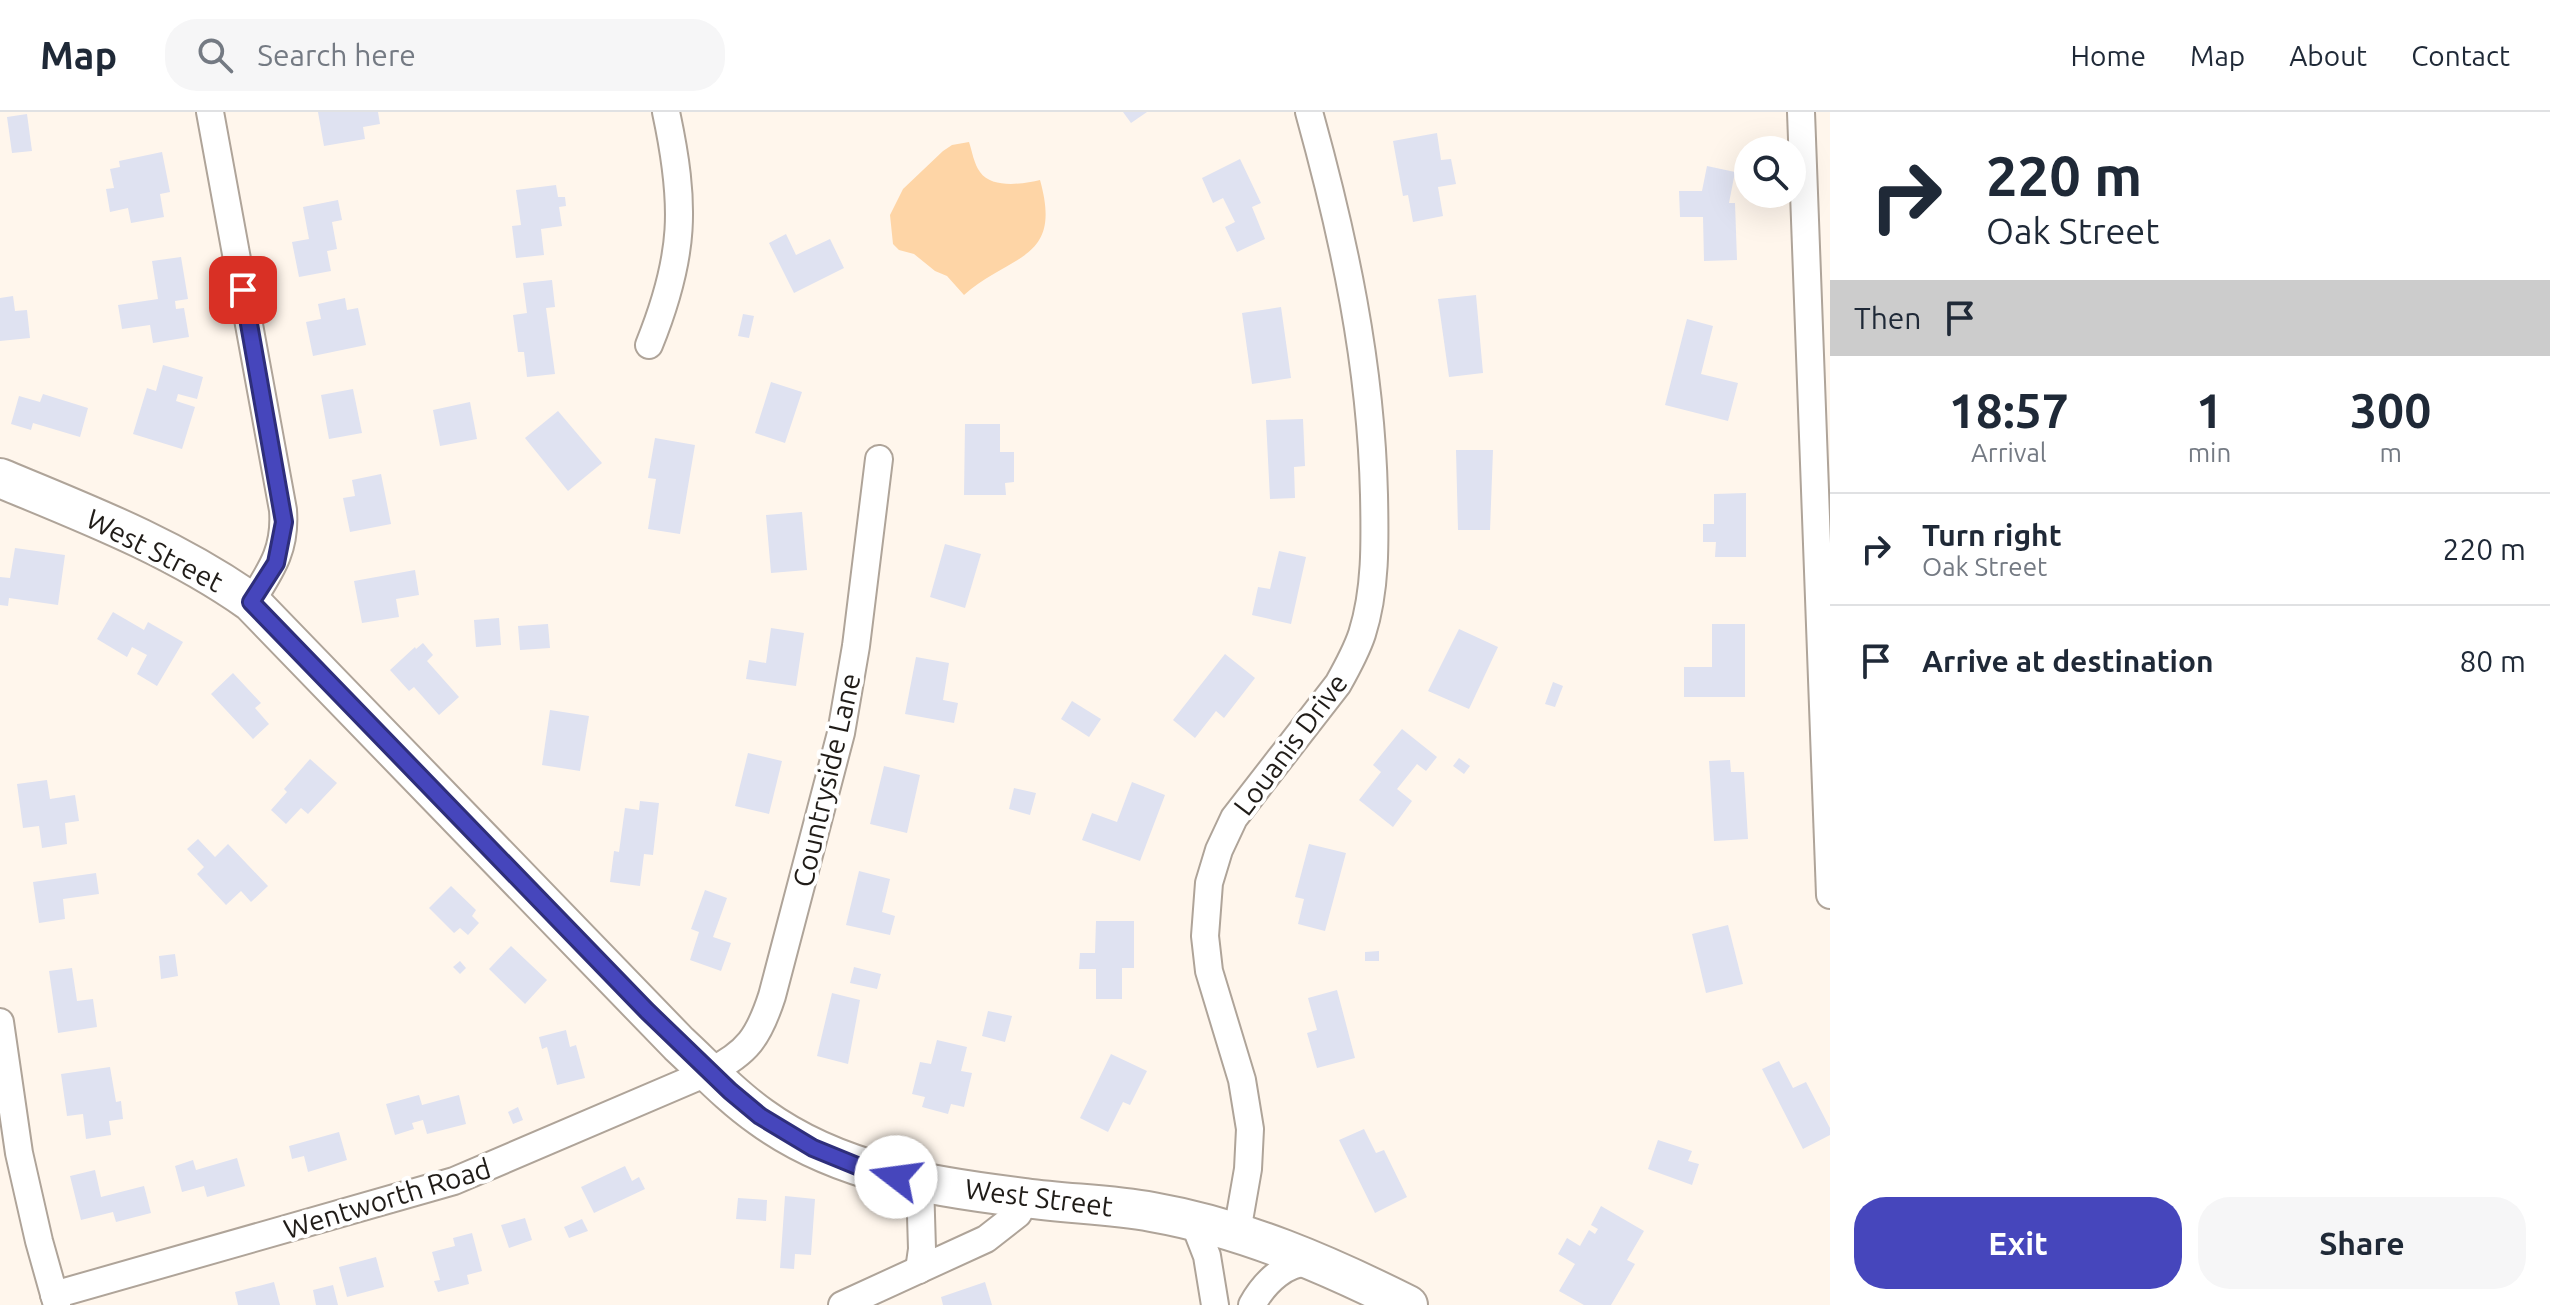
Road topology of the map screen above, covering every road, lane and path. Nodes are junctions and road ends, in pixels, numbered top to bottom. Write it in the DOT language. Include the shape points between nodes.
graph roads {
  1 [pos="210,112"];
  2 [pos="666,112"];
  3 [pos="1309,112"];
  4 [pos="1801,112"];
  5 [pos="649,345"];
  6 [pos="879,459"];
  7 [pos="0,478"];
  8 [pos="251,602"];
  9 [pos="1830,895"];
  10 [pos="0,1022"];
  11 [pos="709,1072"];
  12 [pos="920,1182"];
  13 [pos="1026,1199"];
  14 [pos="1193,1220"];
  15 [pos="1237,1232"];
  16 [pos="1328,1267"];
  17 [pos="919,1270"];
  18 [pos="56,1300"];
  19 [pos="842,1305"];
  20 [pos="1215,1305"];
  21 [pos="1252,1305"];
  22 [pos="1408,1305"];
  1 -- 8 [label="street" via="283,510 276,563"];
  2 -- 5 [label="street" via="680,228 666,303"];
  3 -- 15 [label="street, Louanis Drive" via="1360,329 1373,458 1373,569 1361,636 1350,662 1234,818 1209,883 1209,971 1242,1080 1250,1129"];
  4 -- 9 [label="street"];
  6 -- 11 [label="street, Countryside Lane" via="841,733 772,996 747,1049"];
  7 -- 8 [label="main road, West Street" via="146,539"];
  8 -- 11 [label="main road, West Street"];
  10 -- 18 [label="street" via="19,1153"];
  11 -- 12 [label="main road, West Street" via="760,1116 804,1143 857,1166"];
  11 -- 18 [label="street, Wentworth Road" via="454,1181"];
  12 -- 13 [label="main road, West Street"];
  12 -- 17 [label="street"];
  13 -- 14 [label="main road, West Street" via="1118,1206"];
  13 -- 17 [label="street" via="996,1233"];
  14 -- 15 [label="main road, West Street"];
  14 -- 20 [label="street" via="1207,1256"];
  15 -- 16 [label="main road, West Street"];
  16 -- 21 [label="street" via="1310,1262 1283,1270"];
  16 -- 22 [label="main road, West Street"];
  17 -- 19 [label="street"];
}
